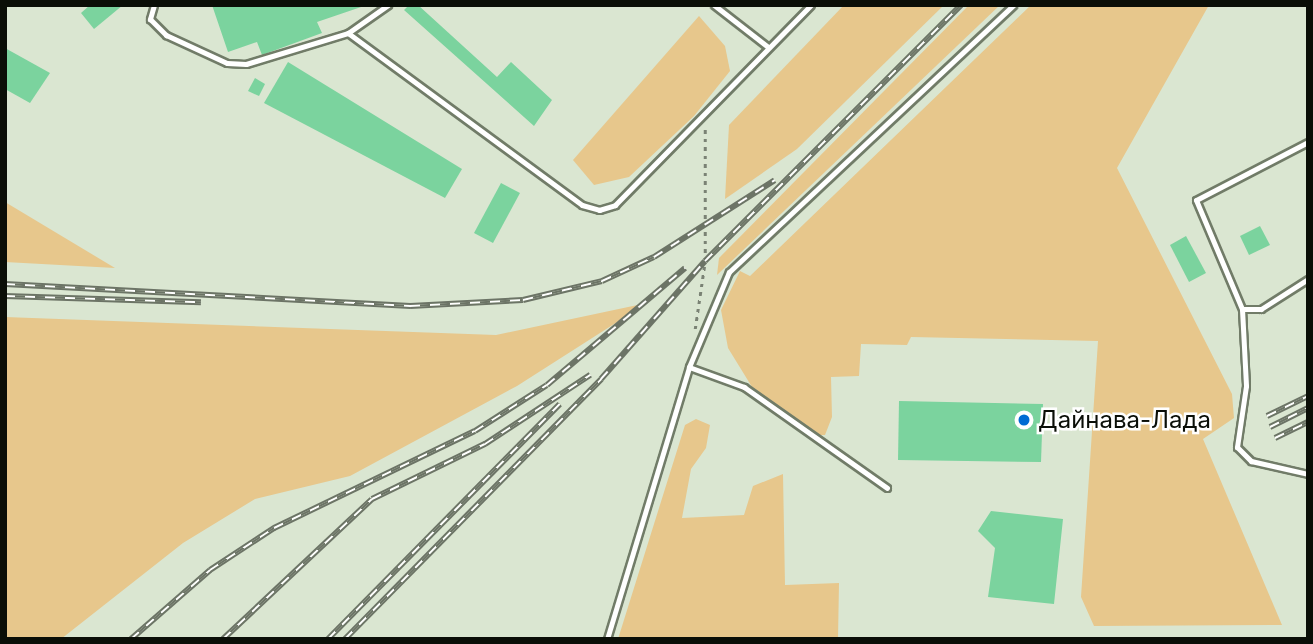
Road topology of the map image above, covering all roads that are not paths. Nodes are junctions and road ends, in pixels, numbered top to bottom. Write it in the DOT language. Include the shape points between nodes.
graph roads {
  1 [pos="154,5"];
  2 [pos="388,5"];
  3 [pos="714,5"];
  4 [pos="811,5"];
  5 [pos="1013,5"];
  6 [pos="348,33"];
  7 [pos="768,47"];
  8 [pos="1308,142"];
  9 [pos="1308,279"];
  10 [pos="1242,309"];
  11 [pos="689,367"];
  12 [pos="1308,474"];
  13 [pos="887,488"];
  14 [pos="607,639"];
  1 -- 6 [label="lane" via="150,19 166,36 227,63 246,64"];
  2 -- 6 [label="lane"];
  3 -- 7 [label="lane"];
  4 -- 7 [label="lane"];
  5 -- 11 [label="lane" via="729,272"];
  6 -- 7 [label="lane" via="582,205 599,210 615,205"];
  8 -- 10 [label="lane" via="1196,200"];
  9 -- 10 [label="lane" via="1261,309"];
  10 -- 12 [label="lane" via="1246,386 1237,447 1251,461"];
  11 -- 13 [label="lane" via="744,387"];
  11 -- 14 [label="lane"];
}
